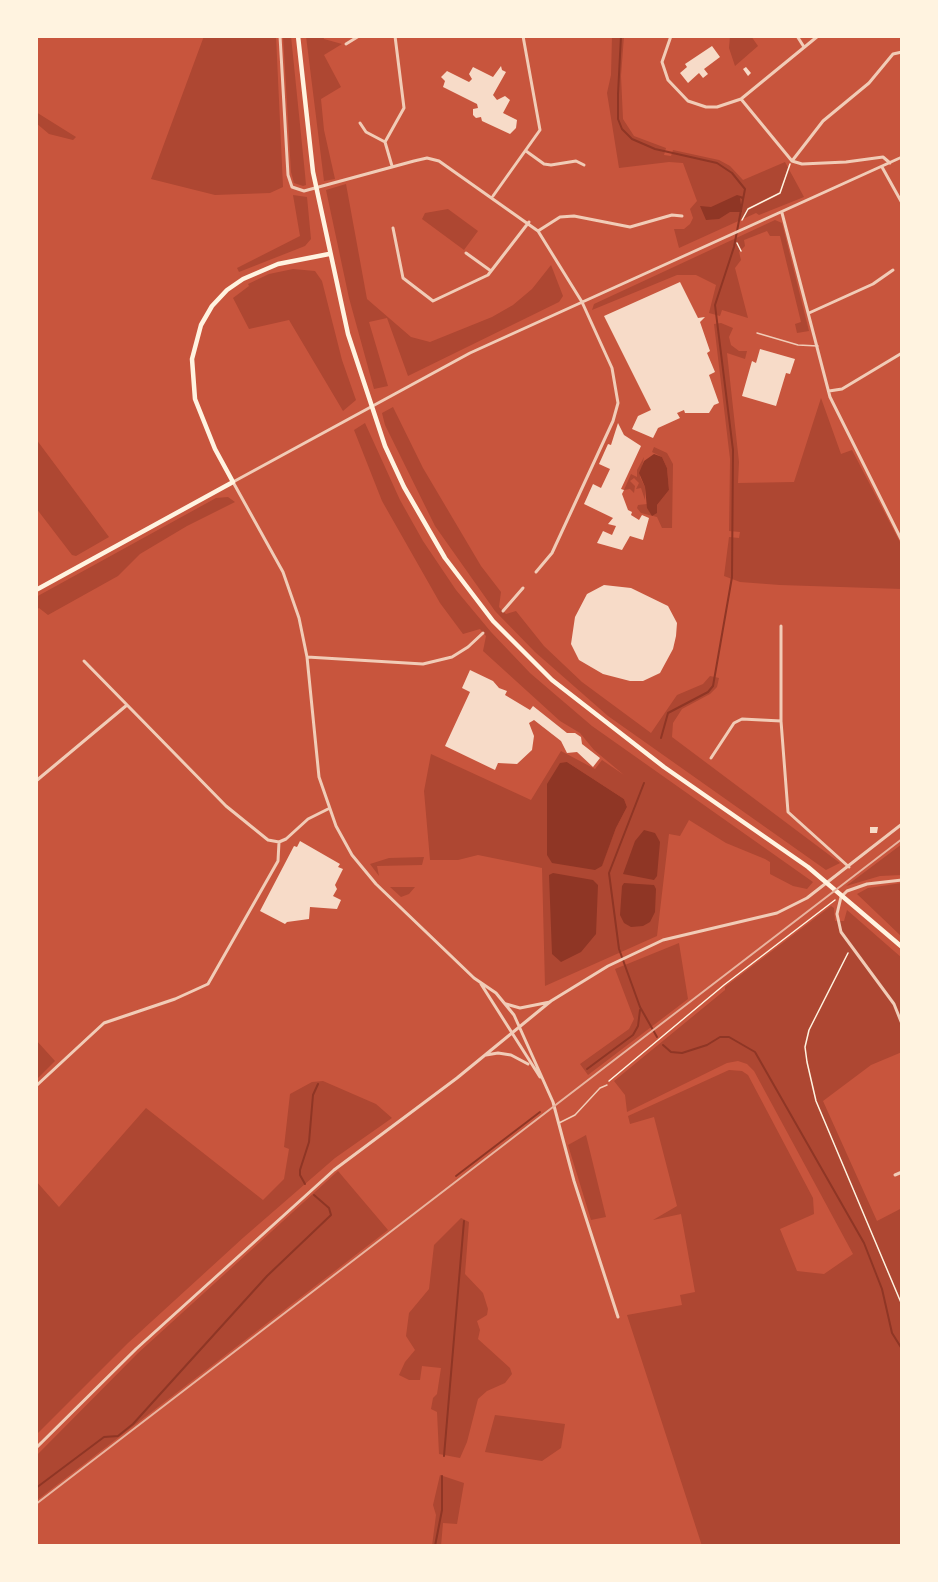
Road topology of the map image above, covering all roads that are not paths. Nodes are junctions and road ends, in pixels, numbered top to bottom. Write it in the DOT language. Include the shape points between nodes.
graph roads {
  1 [pos="280,36"];
  2 [pos="298,36"];
  3 [pos="359,36"];
  4 [pos="395,36"];
  5 [pos="523,36"];
  6 [pos="671,36"];
  7 [pos="797,36"];
  8 [pos="818,36"];
  9 [pos="346,44"];
  10 [pos="804,47"];
  11 [pos="902,52"];
  12 [pos="741,99"];
  13 [pos="360,123"];
  14 [pos="385,142"];
  15 [pos="526,151"];
  16 [pos="902,157"];
  17 [pos="792,161"];
  18 [pos="890,163"];
  19 [pos="584,165"];
  20 [pos="392,166"];
  21 [pos="882,167"];
  22 [pos="493,196"];
  23 [pos="902,203"];
  24 [pos="782,213"];
  25 [pos="682,216"];
  26 [pos="529,222"];
  27 [pos="393,228"];
  28 [pos="538,231"];
  29 [pos="466,253"];
  30 [pos="329,254"];
  31 [pos="893,270"];
  32 [pos="491,271"];
  33 [pos="582,302"];
  34 [pos="809,313"];
  35 [pos="757,333"];
  36 [pos="818,346"];
  37 [pos="902,353"];
  38 [pos="829,391"];
  39 [pos="233,482"];
  40 [pos="902,541"];
  41 [pos="536,572"];
  42 [pos="523,588"];
  43 [pos="36,590"];
  44 [pos="503,610"];
  45 [pos="782,626"];
  46 [pos="483,633"];
  47 [pos="307,657"];
  48 [pos="84,661"];
  49 [pos="127,705"];
  50 [pos="781,721"];
  51 [pos="711,758"];
  52 [pos="36,781"];
  53 [pos="328,809"];
  54 [pos="902,824"];
  55 [pos="279,842"];
  56 [pos="849,867"];
  57 [pos="902,880"];
  58 [pos="902,947"];
  59 [pos="479,982"];
  60 [pos="551,1001"];
  61 [pos="506,1004"];
  62 [pos="902,1024"];
  63 [pos="521,1027"];
  64 [pos="512,1035"];
  65 [pos="485,1056"];
  66 [pos="532,1067"];
  67 [pos="543,1081"];
  68 [pos="607,1085"];
  69 [pos="36,1086"];
  70 [pos="559,1123"];
  71 [pos="902,1172"];
  72 [pos="895,1175"];
  73 [pos="618,1317"];
  74 [pos="36,1448"];
  1 -- 20 [label="street" via="288,175 292,187 304,191"];
  2 -- 30 [label="main road" via="314,172"];
  3 -- 9 [label="street"];
  4 -- 14 [label="street" via="404,108"];
  5 -- 15 [label="street" via="541,125"];
  6 -- 12 [label="street" via="663,54 663,70 688,101 717,107"];
  7 -- 10 [label="street"];
  8 -- 10 [label="street"];
  10 -- 12 [label="street"];
  11 -- 17 [label="street" via="893,54 869,83 823,121"];
  12 -- 17 [label="street"];
  13 -- 14 [label="street" via="366,132"];
  14 -- 20 [label="street"];
  15 -- 19 [label="street" via="544,164 576,160"];
  15 -- 22 [label="street"];
  16 -- 18 [label="street"];
  17 -- 18 [label="street" via="802,164 883,157"];
  18 -- 21 [label="street"];
  20 -- 22 [label="street" via="427,158 439,161"];
  21 -- 23 [label="street"];
  21 -- 24 [label="street"];
  22 -- 26 [label="street"];
  24 -- 33 [label="street"];
  24 -- 34 [label="street"];
  25 -- 28 [label="street" via="672,214 630,227 560,217"];
  26 -- 28 [label="street"];
  26 -- 32 [label="street"];
  27 -- 32 [label="street" via="403,278 433,301"];
  28 -- 33 [label="street"];
  29 -- 32 [label="street"];
  30 -- 39 [label="main road" via="278,264 243,279 212,306 201,325 192,359 195,399"];
  30 -- 58 [label="main road" via="363,386 378,428 404,487 445,558 478,604 510,640 596,717 808,867"];
  31 -- 34 [label="street" via="873,284"];
  33 -- 39 [label="street" via="460,358"];
  33 -- 41 [label="street" via="612,368 618,403 613,422 552,553"];
  34 -- 36 [label="street"];
  35 -- 36 [label="lane" via="798,345"];
  36 -- 38 [label="street"];
  37 -- 38 [label="street" via="842,389"];
  38 -- 40 [label="street"];
  39 -- 43 [label="main road"];
  39 -- 47 [label="street" via="283,572"];
  42 -- 44 [label="street"];
  45 -- 50 [label="street"];
  46 -- 47 [label="street" via="452,657 423,664"];
  47 -- 53 [label="street" via="314,748"];
  48 -- 49 [label="street"];
  49 -- 52 [label="street"];
  49 -- 55 [label="street" via="226,806 268,840"];
  50 -- 51 [label="street" via="742,719 734,723"];
  50 -- 56 [label="street" via="789,815"];
  53 -- 55 [label="street"];
  53 -- 59 [label="street" via="364,871"];
  54 -- 56 [label="street"];
  55 -- 69 [label="street" via="278,861 208,984 104,1023"];
  56 -- 60 [label="street" via="807,898 777,914 677,936 630,954"];
  57 -- 62 [label="street" via="861,885 841,897 838,924 894,1004"];
  59 -- 61 [label="street"];
  59 -- 64 [label="street"];
  60 -- 61 [label="street" via="520,1008"];
  60 -- 63 [label="street"];
  61 -- 63 [label="street"];
  63 -- 64 [label="street"];
  63 -- 67 [label="street"];
  64 -- 65 [label="street"];
  64 -- 66 [label="street"];
  65 -- 66 [label="street" via="498,1053 519,1057"];
  65 -- 74 [label="street" via="334,1170 136,1349"];
  66 -- 67 [label="street"];
  67 -- 70 [label="street"];
  68 -- 70 [label="lane" via="575,1115"];
  70 -- 73 [label="street"];
  71 -- 72 [label="street"];
}
